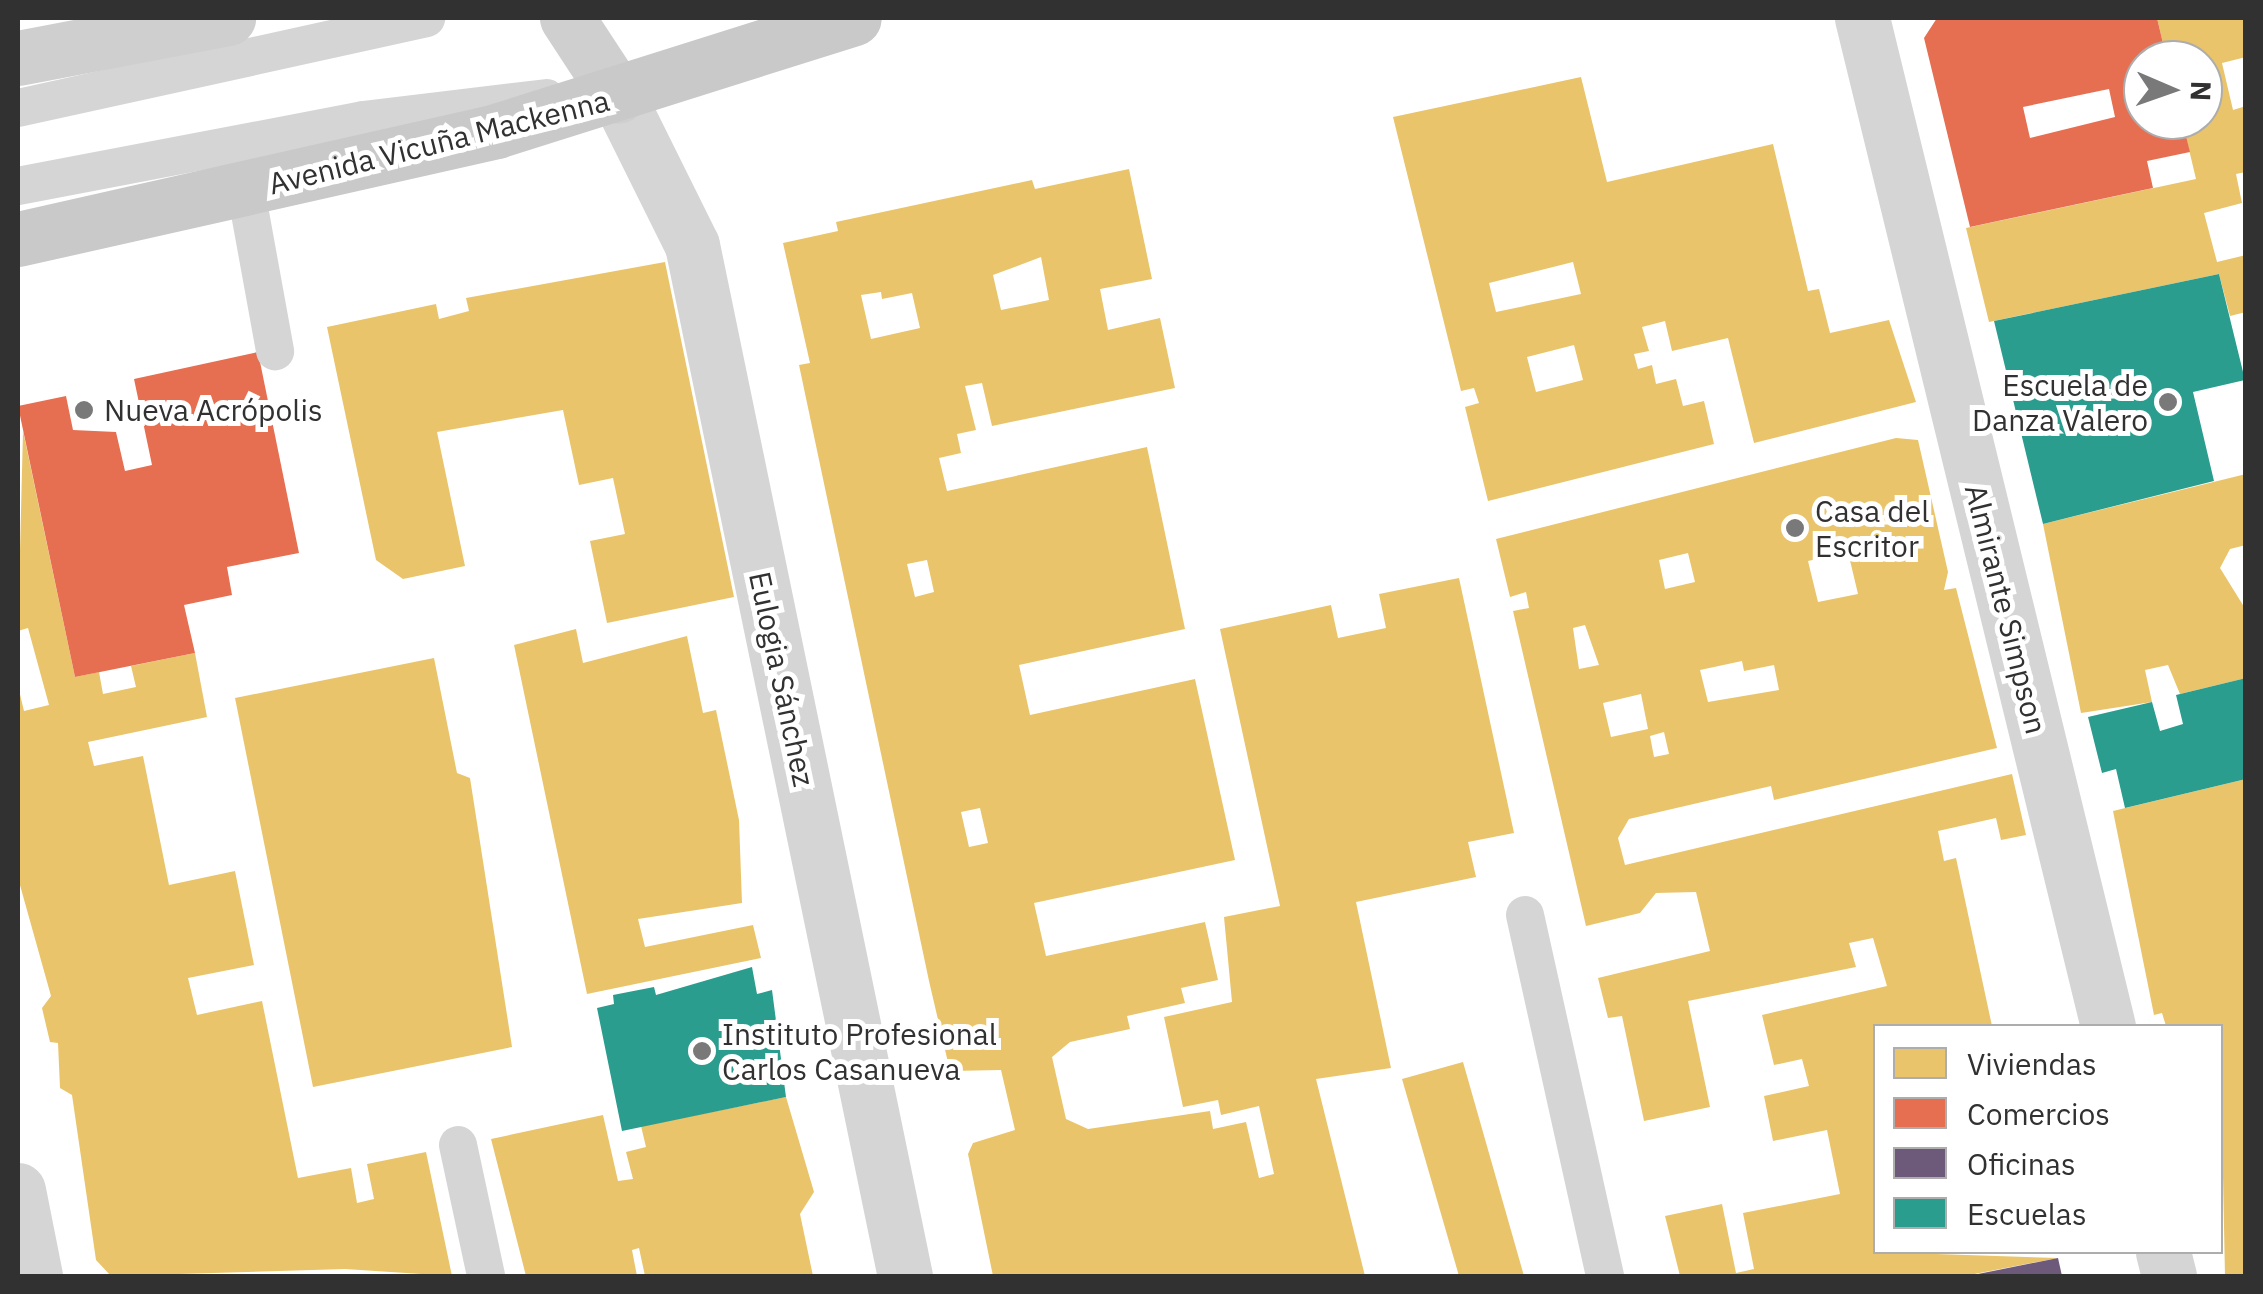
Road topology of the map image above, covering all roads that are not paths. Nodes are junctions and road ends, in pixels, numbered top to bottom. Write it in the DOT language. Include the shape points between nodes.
graph roads {
  1 [pos="228,18"];
  2 [pos="426,18"];
  3 [pos="567,18"];
  4 [pos="854,18"];
  5 [pos="1862,18"];
  6 [pos="18,58"];
  7 [pos="618,96"];
  8 [pos="18,108"];
  9 [pos="18,186"];
  10 [pos="246,192"];
  11 [pos="18,239"];
  12 [pos="275,351"];
  13 [pos="1525,916"];
  14 [pos="2108,1024"];
  15 [pos="458,1145"];
  16 [pos="18,1190"];
  17 [pos="35,1276"];
  18 [pos="486,1276"];
  19 [pos="905,1276"];
  20 [pos="1605,1276"];
  1 -- 6 [label="main road"];
  2 -- 8 [label="lane"];
  3 -- 7 [label="main road"];
  4 -- 7 [label="main road, Avenida Vicuña Mackenna"];
  5 -- 14 [label="street, Almirante Simpson"];
  7 -- 9 [label="lane" via="480,103"];
  7 -- 10 [label="main road, Avenida Vicuña Mackenna"];
  7 -- 19 [label="street, Eulogia Sánchez" via="692,245"];
  10 -- 11 [label="main road, Avenida Vicuña Mackenna"];
  10 -- 12 [label="lane"];
  13 -- 20 [label="lane"];
  15 -- 18 [label="lane"];
  16 -- 17 [label="street"];
}
